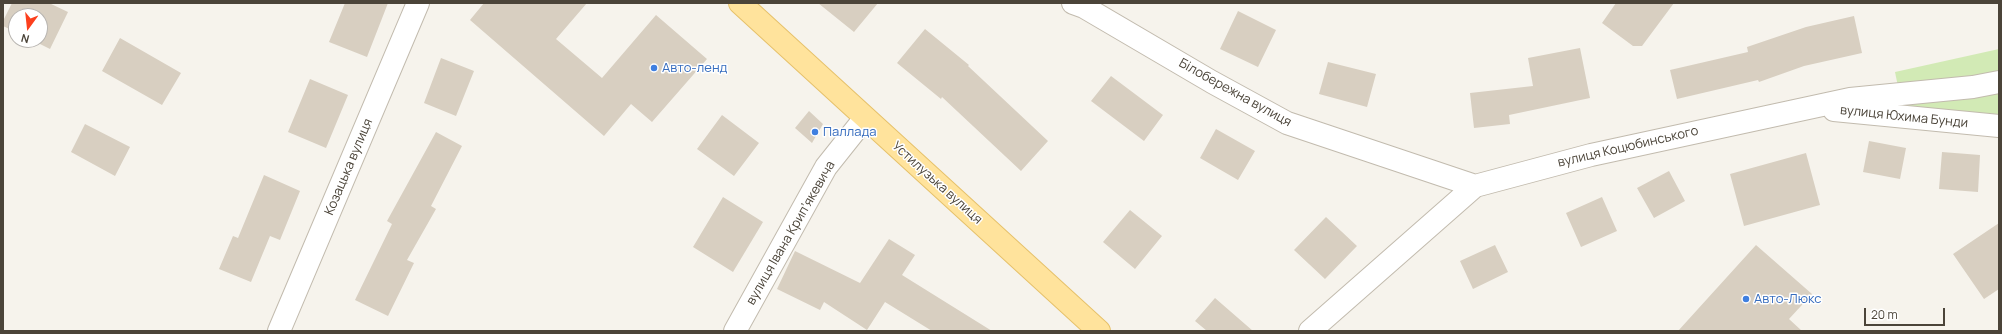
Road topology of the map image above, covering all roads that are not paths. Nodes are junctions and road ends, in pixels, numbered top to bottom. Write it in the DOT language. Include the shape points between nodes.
graph roads {
  1 [pos="418,3"];
  2 [pos="740,3"];
  3 [pos="1081,4"];
  4 [pos="1999,82"];
  5 [pos="1809,107"];
  6 [pos="865,118"];
  7 [pos="1999,126"];
  8 [pos="1475,186"];
  9 [pos="279,331"];
  10 [pos="736,331"];
  11 [pos="1099,331"];
  12 [pos="1310,331"];
  1 -- 9 [label="street, Козацька вулиця"];
  2 -- 6 [label="main road, Устилузька вулиця"];
  3 -- 8 [label="street, Білобережна вулиця" via="1212,82 1287,123"];
  4 -- 5 [label="street, вулиця Коцюбинського" via="1973,87 1850,98"];
  5 -- 7 [label="street, вулиця Юхима Бунди"];
  5 -- 8 [label="street, вулиця Коцюбинського" via="1591,155"];
  6 -- 10 [label="street, вулиця Івана Крипʼякевича" via="826,167"];
  6 -- 11 [label="main road, Устилузька вулиця"];
  8 -- 12 [label="street, вулиця Коцюбинського"];
}
